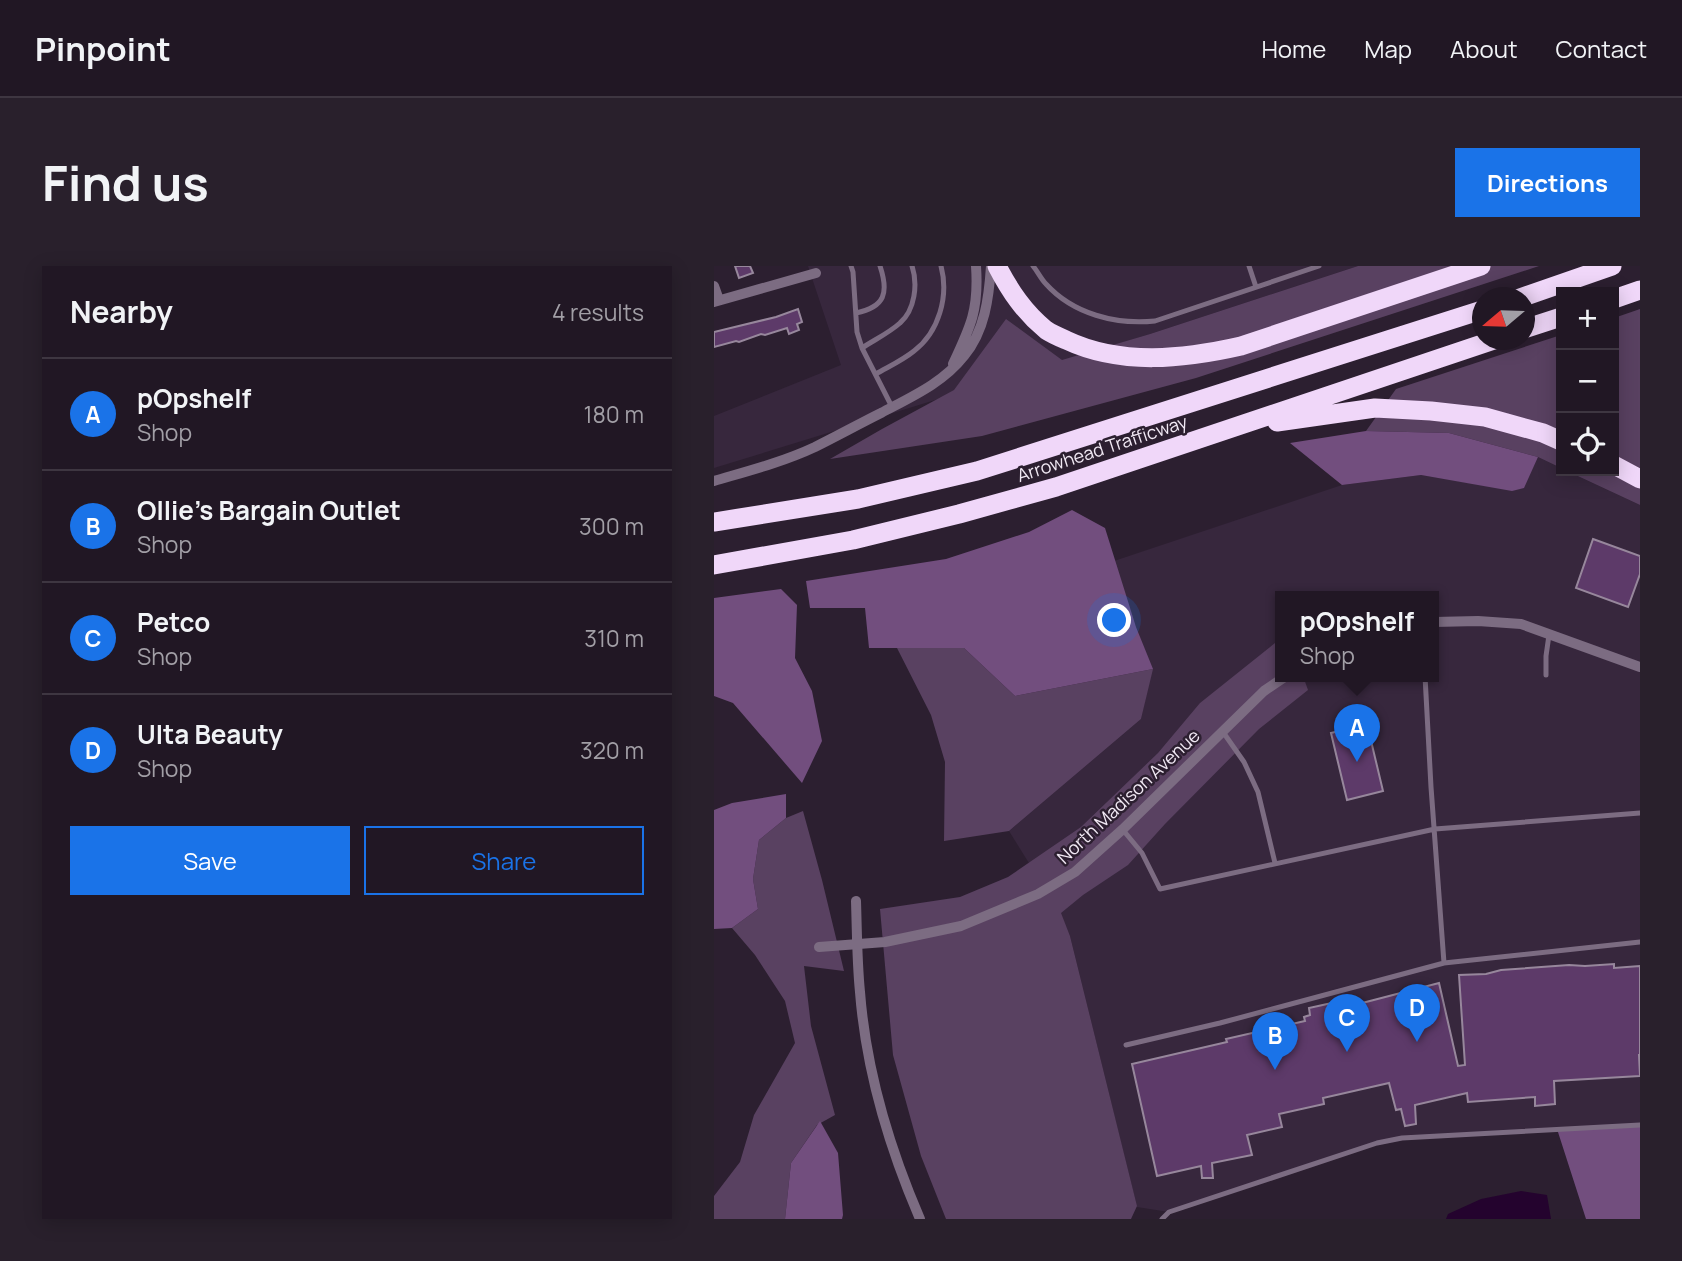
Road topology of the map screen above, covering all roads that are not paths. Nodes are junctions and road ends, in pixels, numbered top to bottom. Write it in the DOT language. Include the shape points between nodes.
graph roads {
  1 [pos="851,266"];
  2 [pos="880,266"];
  3 [pos="912,266"];
  4 [pos="942,266"];
  5 [pos="976,266"];
  6 [pos="991,266"];
  7 [pos="997,266"];
  8 [pos="1033,266"];
  9 [pos="1249,266"];
  10 [pos="1318,266"];
  11 [pos="1481,266"];
  12 [pos="1573,266"];
  13 [pos="1612,266"];
  14 [pos="816,273"];
  15 [pos="714,286"];
  16 [pos="1256,287"];
  17 [pos="1534,287"];
  18 [pos="1640,290"];
  19 [pos="1535,293"];
  20 [pos="1619,297"];
  21 [pos="716,301"];
  22 [pos="856,313"];
  23 [pos="1472,313"];
  24 [pos="1556,319"];
  25 [pos="1535,325"];
  26 [pos="1472,347"];
  27 [pos="862,348"];
  28 [pos="948,373"];
  29 [pos="876,374"];
  30 [pos="892,407"];
  31 [pos="1231,428"];
  32 [pos="1556,439"];
  33 [pos="1619,468"];
  34 [pos="1640,479"];
  35 [pos="714,481"];
  36 [pos="714,522"];
  37 [pos="714,565"];
  38 [pos="1439,622"];
  39 [pos="1549,635"];
  40 [pos="1640,667"];
  41 [pos="1546,674"];
  42 [pos="1277,682"];
  43 [pos="1425,682"];
  44 [pos="1223,732"];
  45 [pos="1640,813"];
  46 [pos="1123,829"];
  47 [pos="1435,829"];
  48 [pos="1275,863"];
  49 [pos="856,901"];
  50 [pos="1640,942"];
  51 [pos="857,945"];
  52 [pos="819,947"];
  53 [pos="1444,963"];
  54 [pos="1126,1045"];
  55 [pos="1640,1125"];
  56 [pos="920,1219"];
  57 [pos="1162,1219"];
  1 -- 22 [label="lane"];
  2 -- 22 [label="lane" via="884,295 875,306"];
  3 -- 27 [label="lane" via="910,308 901,322"];
  4 -- 29 [label="lane" via="940,312 931,333 915,351"];
  5 -- 28 [label="street" via="975,314"];
  6 -- 28 [label="street" via="983,321 965,356"];
  7 -- 11 [label="highway" via="1011,293 1048,331 1097,352 1148,359 1241,346"];
  8 -- 16 [label="lane" via="1072,306 1126,321 1155,321"];
  9 -- 16 [label="lane"];
  10 -- 16 [label="lane"];
  12 -- 17 [label="highway"];
  13 -- 19 [label="highway"];
  14 -- 21 [label="street"];
  15 -- 21 [label="street"];
  18 -- 20 [label="highway"];
  22 -- 27 [label="lane"];
  23 -- 36 [label="highway, Arrowhead Trafficway" via="977,471 858,499"];
  24 -- 25 [label="highway"];
  26 -- 31 [label="highway, Arrowhead Trafficway"];
  27 -- 29 [label="lane"];
  28 -- 30 [label="street"];
  29 -- 30 [label="lane"];
  30 -- 35 [label="street" via="813,448"];
  31 -- 32 [label="highway" via="1375,408 1485,417"];
  31 -- 37 [label="highway, Arrowhead Trafficway" via="959,514 853,540"];
  33 -- 34 [label="highway"];
  38 -- 39 [label="street" via="1521,625"];
  39 -- 40 [label="street"];
  39 -- 41 [label="lane"];
  42 -- 44 [label="street, North Madison Avenue"];
  43 -- 47 [label="lane"];
  44 -- 46 [label="street, North Madison Avenue"];
  44 -- 48 [label="lane" via="1258,792"];
  45 -- 47 [label="lane"];
  46 -- 48 [label="lane" via="1142,853 1160,889"];
  46 -- 51 [label="street, North Madison Avenue" via="1075,872 1038,894 961,926"];
  47 -- 48 [label="lane"];
  47 -- 53 [label="lane"];
  49 -- 51 [label="street"];
  50 -- 53 [label="lane"];
  51 -- 52 [label="street, North Madison Avenue"];
  51 -- 56 [label="street" via="867,1048 877,1093"];
  53 -- 54 [label="lane"];
  55 -- 57 [label="lane" via="1377,1143 1169,1212"];
}
